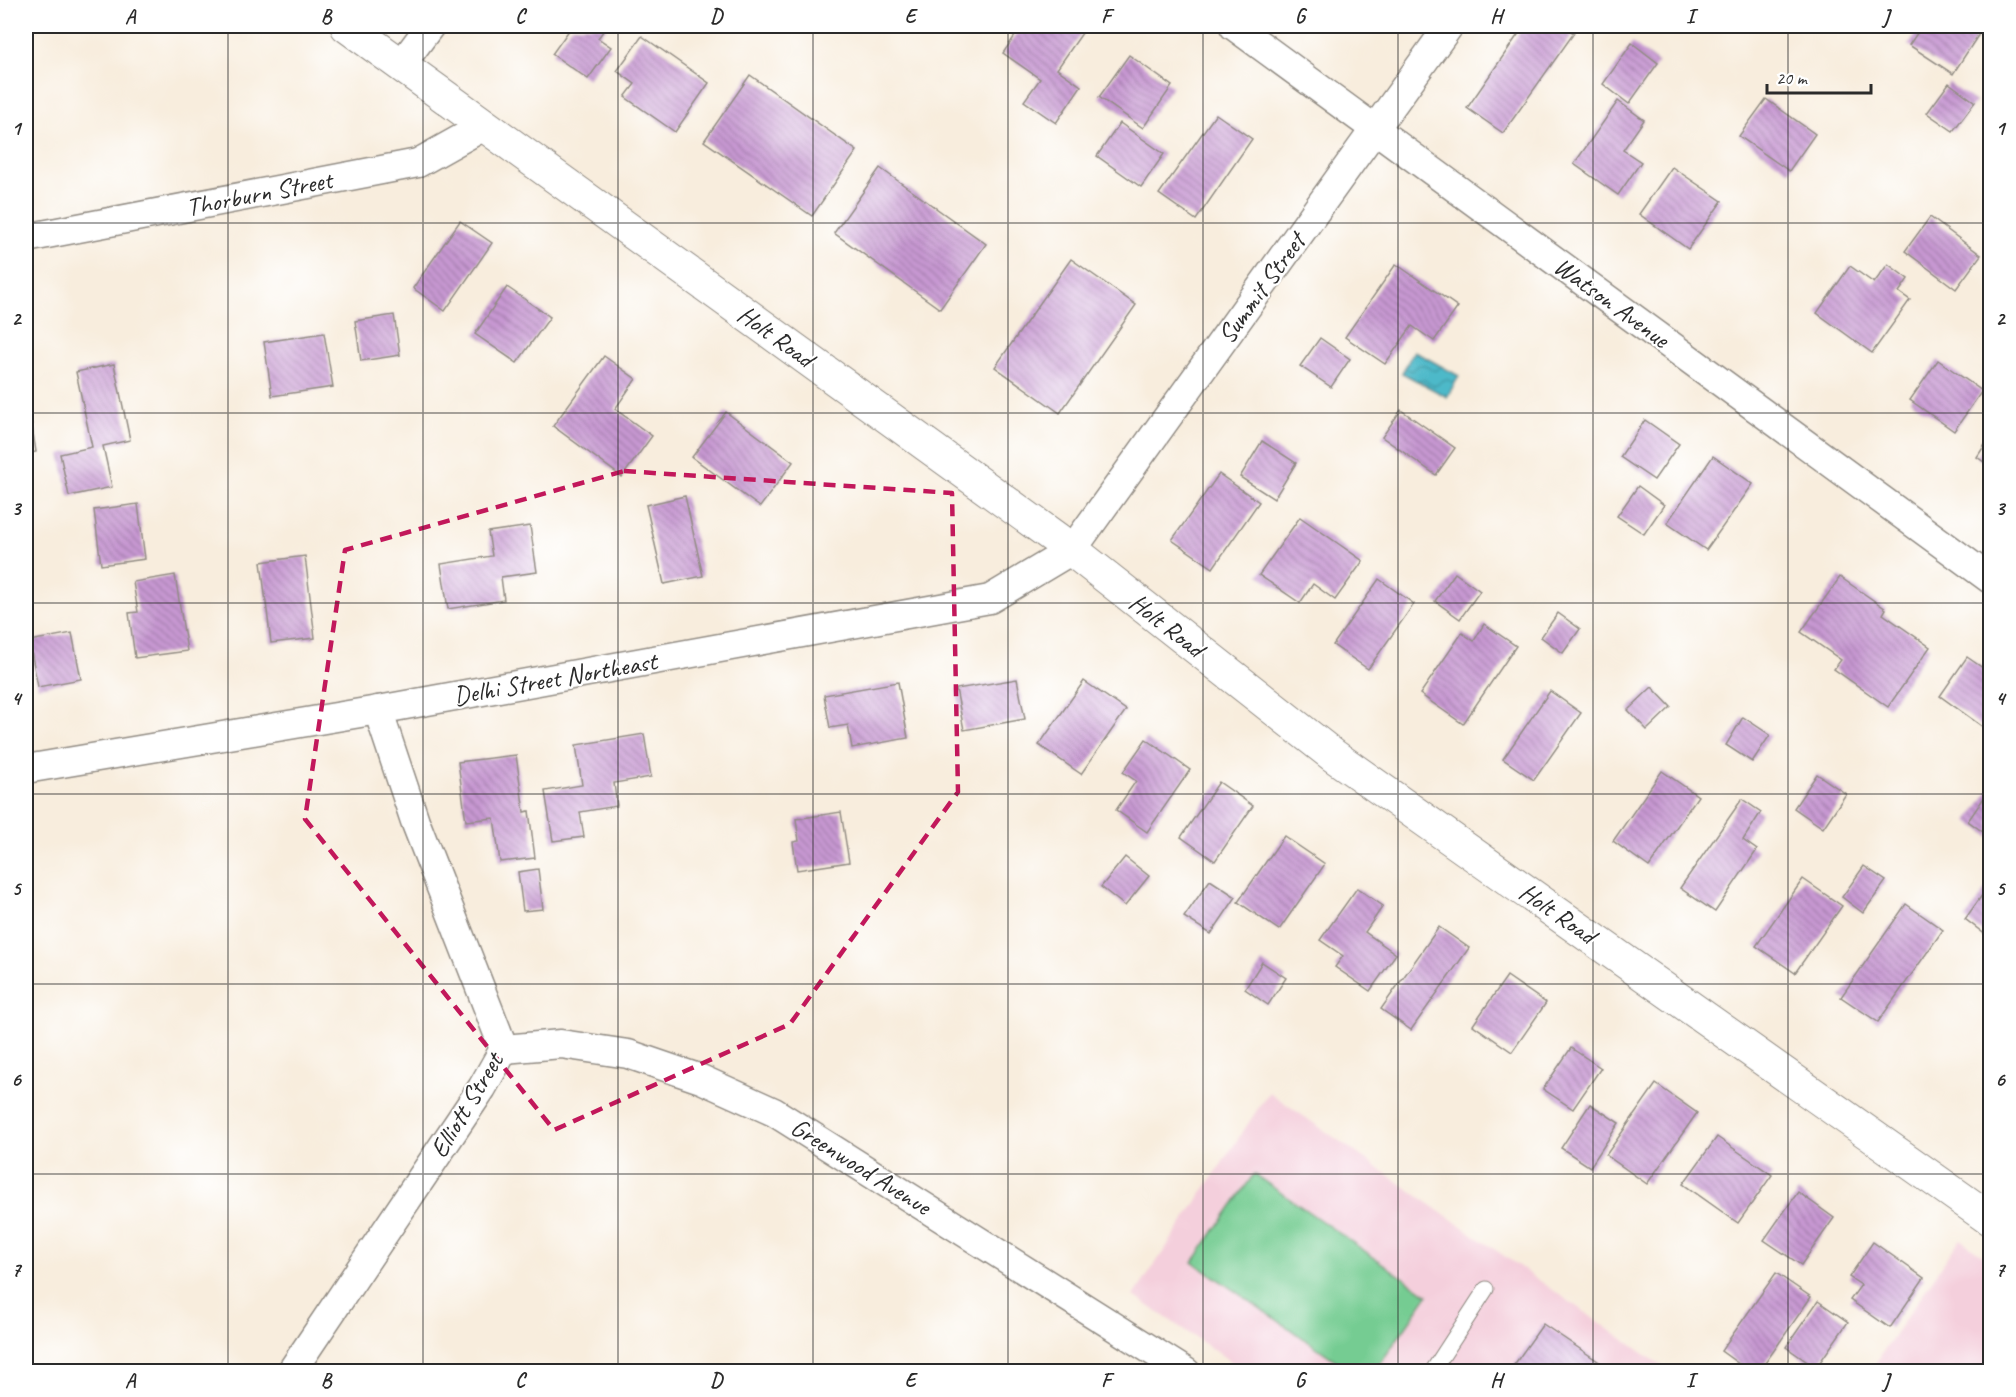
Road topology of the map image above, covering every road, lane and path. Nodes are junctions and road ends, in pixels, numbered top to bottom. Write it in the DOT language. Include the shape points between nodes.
graph roads {
  1 [pos="347,26"];
  2 [pos="430,26"];
  3 [pos="1234,26"];
  4 [pos="1449,26"];
  5 [pos="401,65"];
  6 [pos="484,126"];
  7 [pos="1376,129"];
  8 [pos="26,238"];
  9 [pos="1072,550"];
  10 [pos="1990,579"];
  11 [pos="378,710"];
  12 [pos="26,769"];
  13 [pos="504,1049"];
  14 [pos="1990,1219"];
  15 [pos="1486,1289"];
  16 [pos="291,1371"];
  17 [pos="1186,1371"];
  18 [pos="1432,1371"];
  1 -- 5 [label="main road, Holt Road"];
  2 -- 5 [label="street"];
  3 -- 7 [label="street, Watson Avenue"];
  4 -- 7 [label="street, Summit Street"];
  5 -- 6 [label="main road, Holt Road"];
  6 -- 8 [label="street, Thorburn Street" via="417,163"];
  6 -- 9 [label="main road, Holt Road"];
  7 -- 9 [label="street, Summit Street"];
  7 -- 10 [label="street, Watson Avenue"];
  9 -- 11 [label="street, Delhi Street Northeast" via="990,599"];
  9 -- 14 [label="main road, Holt Road" via="1334,756"];
  11 -- 12 [label="street, Delhi Street Northeast"];
  11 -- 13 [label="street, Elliott Street" via="414,821"];
  13 -- 16 [label="street, Elliott Street" via="482,1088"];
  13 -- 17 [label="street, Greenwood Avenue" via="561,1044 628,1054 700,1079 774,1112"];
  15 -- 18 [label="lane"];
}
